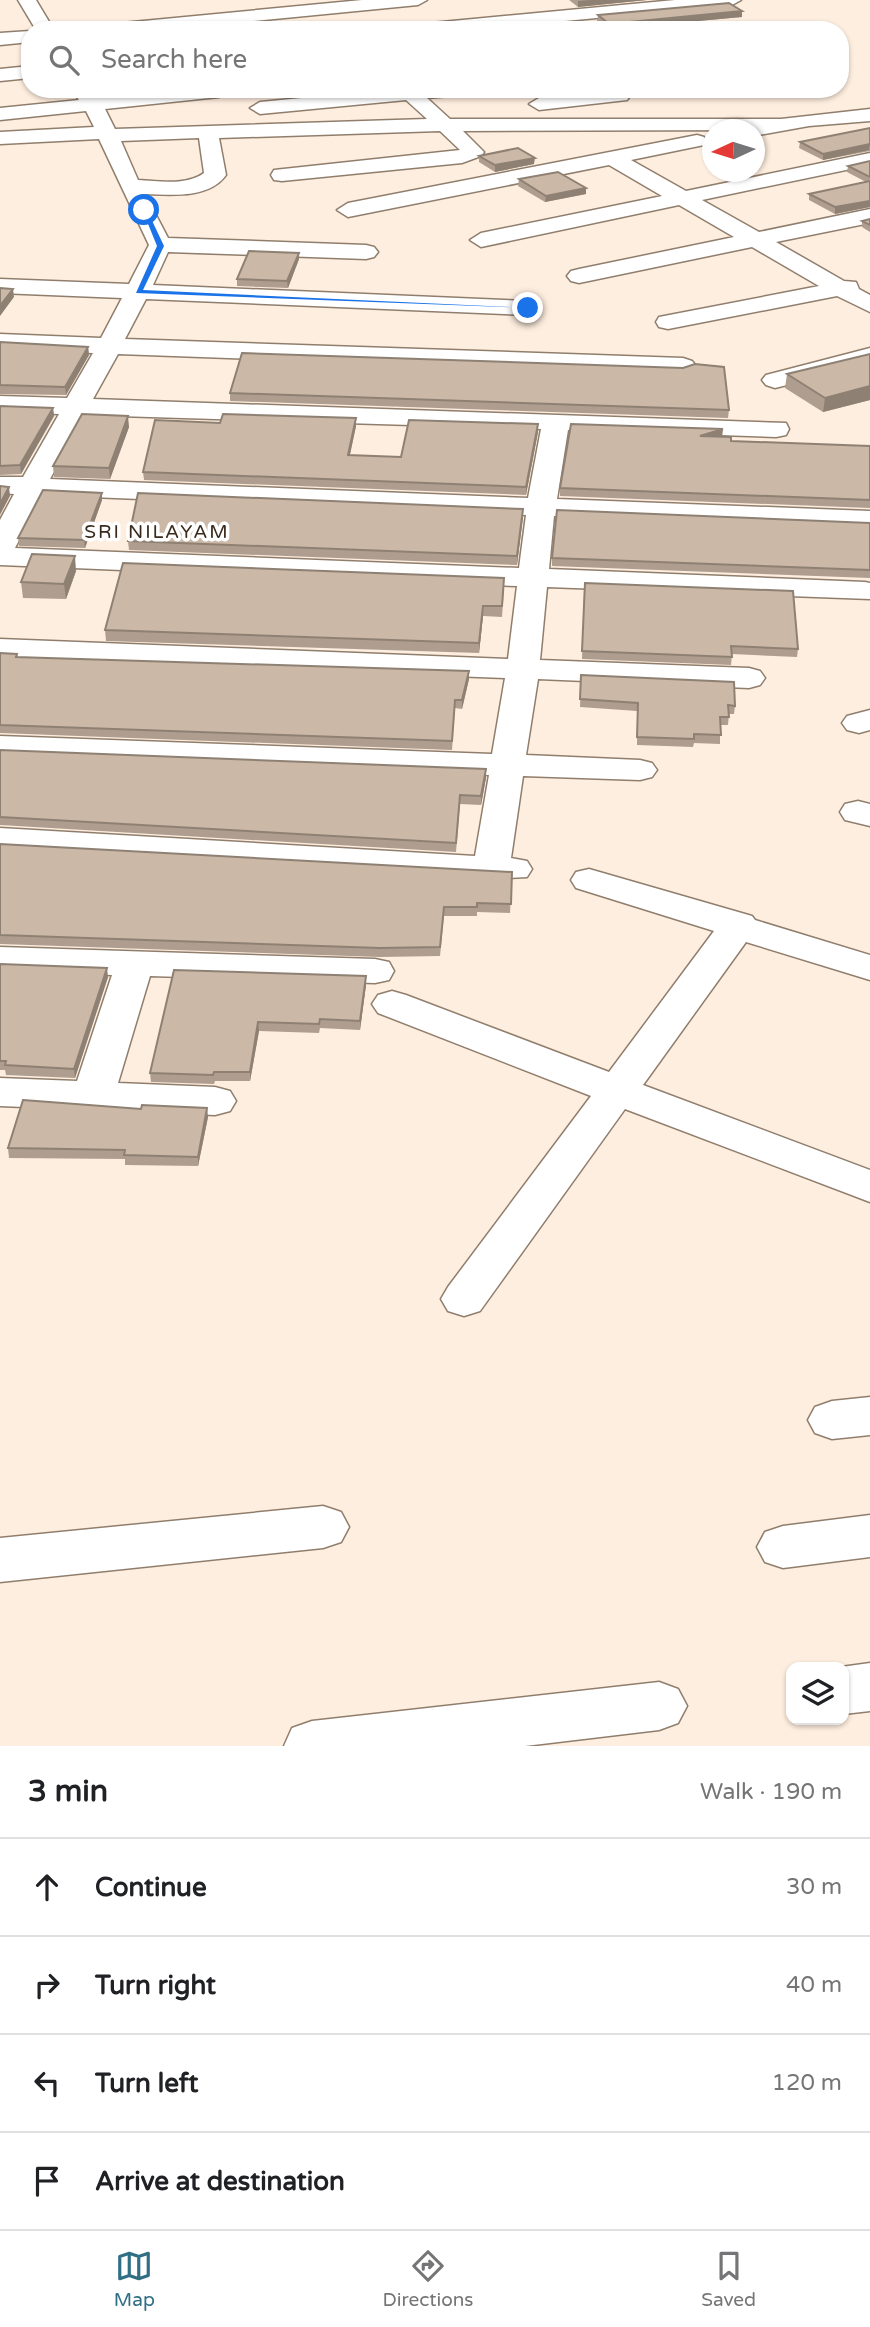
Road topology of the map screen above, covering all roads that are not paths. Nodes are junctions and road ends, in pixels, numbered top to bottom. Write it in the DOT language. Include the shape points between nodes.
graph roads {
  1 [pos="27,0"];
  2 [pos="418,0"];
  3 [pos="732,0"];
  4 [pos="322,4"];
  5 [pos="40,21"];
  6 [pos="178,21"];
  7 [pos="338,21"];
  8 [pos="507,21"];
  9 [pos="21,37"];
  10 [pos="0,39"];
  11 [pos="21,73"];
  12 [pos="0,75"];
  13 [pos="81,98"];
  14 [pos="87,98"];
  15 [pos="355,98"];
  16 [pos="416,98"];
  17 [pos="610,98"];
  18 [pos="256,109"];
  19 [pos="0,114"];
  20 [pos="870,115"];
  21 [pos="343,128"];
  22 [pos="452,130"];
  23 [pos="208,132"];
  24 [pos="108,133"];
  25 [pos="765,135"];
  26 [pos="0,138"];
  27 [pos="529,139"];
  28 [pos="702,140"];
  29 [pos="782,140"];
  30 [pos="358,145"];
  31 [pos="317,150"];
  32 [pos="612,158"];
  33 [pos="870,159"];
  34 [pos="374,164"];
  35 [pos="821,169"];
  36 [pos="282,175"];
  37 [pos="850,185"];
  38 [pos="131,187"];
  39 [pos="682,198"];
  40 [pos="348,210"];
  41 [pos="870,216"];
  42 [pos="481,240"];
  43 [pos="753,240"];
  44 [pos="160,246"];
  45 [pos="366,252"];
  46 [pos="579,276"];
  47 [pos="870,282"];
  48 [pos="0,286"];
  49 [pos="840,289"];
  50 [pos="139,292"];
  51 [pos="870,305"];
  52 [pos="528,308"];
  53 [pos="668,322"];
  54 [pos="0,342"];
  55 [pos="112,346"];
  56 [pos="870,356"];
  57 [pos="683,366"];
  58 [pos="775,380"];
  59 [pos="0,404"];
  60 [pos="76,407"];
  61 [pos="556,422"];
  62 [pos="776,429"];
  63 [pos="0,485"];
  64 [pos="31,486"];
  65 [pos="541,506"];
  66 [pos="870,520"];
  67 [pos="0,548"];
  68 [pos="0,556"];
  69 [pos="534,578"];
  70 [pos="865,591"];
  71 [pos="0,649"];
  72 [pos="523,670"];
  73 [pos="749,678"];
  74 [pos="0,746"];
  75 [pos="506,764"];
  76 [pos="640,770"];
  77 [pos="0,839"];
  78 [pos="589,880"];
  79 [pos="739,925"];
  80 [pos="0,959"];
  81 [pos="134,965"];
  82 [pos="870,968"];
  83 [pos="620,1091"];
  84 [pos="0,1092"];
  85 [pos="93,1096"];
  86 [pos="215,1101"];
  87 [pos="870,1186"];
  88 [pos="464,1298"];
  89 [pos="323,1527"];
  90 [pos="870,1536"];
  91 [pos="783,1547"];
  92 [pos="0,1560"];
  93 [pos="870,1687"];
  94 [pos="849,1689"];
  95 [pos="659,1706"];
  96 [pos="313,1746"];
  1 -- 5 [label="street"];
  2 -- 4 [label="street"];
  3 -- 8 [label="street"];
  4 -- 6 [label="street"];
  4 -- 7 [label="street"];
  9 -- 10 [label="street"];
  11 -- 12 [label="street"];
  13 -- 19 [label="street"];
  14 -- 24 [label="street"];
  15 -- 18 [label="street"];
  16 -- 22 [label="street"];
  17 -- 22 [label="street"];
  20 -- 29 [label="street"];
  21 -- 22 [label="street"];
  21 -- 23 [label="street"];
  21 -- 30 [label="street"];
  22 -- 27 [label="street"];
  22 -- 29 [label="street"];
  22 -- 30 [label="street"];
  22 -- 34 [label="street" via="474,150 471,155"];
  23 -- 24 [label="street"];
  23 -- 38 [label="street" via="215,175 210,182"];
  24 -- 26 [label="street"];
  24 -- 38 [label="street"];
  25 -- 29 [label="street"];
  28 -- 32 [label="street"];
  29 -- 35 [label="street"];
  30 -- 31 [label="street"];
  30 -- 34 [label="street"];
  32 -- 39 [label="street"];
  32 -- 40 [label="street"];
  33 -- 35 [label="street"];
  34 -- 36 [label="street"];
  35 -- 37 [label="street"];
  35 -- 39 [label="street"];
  38 -- 44 [label="street"];
  39 -- 42 [label="street"];
  39 -- 43 [label="street"];
  41 -- 43 [label="street"];
  43 -- 46 [label="street"];
  43 -- 49 [label="street"];
  44 -- 45 [label="street"];
  44 -- 50 [label="street"];
  47 -- 49 [label="street"];
  48 -- 50 [label="street"];
  49 -- 51 [label="street"];
  49 -- 53 [label="street"];
  50 -- 52 [label="street"];
  50 -- 55 [label="street"];
  54 -- 55 [label="street"];
  55 -- 57 [label="street"];
  55 -- 60 [label="street"];
  56 -- 58 [label="street"];
  59 -- 60 [label="street"];
  60 -- 61 [label="street"];
  60 -- 64 [label="street"];
  61 -- 62 [label="street"];
  61 -- 65 [label="street"];
  63 -- 64 [label="street"];
  64 -- 65 [label="street"];
  64 -- 67 [label="street"];
  65 -- 66 [label="street"];
  65 -- 69 [label="street"];
  68 -- 69 [label="street"];
  69 -- 70 [label="street"];
  69 -- 72 [label="street"];
  71 -- 72 [label="street"];
  72 -- 73 [label="street"];
  72 -- 75 [label="street"];
  74 -- 75 [label="street"];
  75 -- 76 [label="street"];
  75 -- 77 [label="street" via="502,869"];
  78 -- 79 [label="street"];
  79 -- 82 [label="street"];
  79 -- 83 [label="street"];
  80 -- 81 [label="street"];
  81 -- 83 [label="street" via="384,988"];
  81 -- 85 [label="street"];
  83 -- 87 [label="street"];
  83 -- 88 [label="street"];
  84 -- 85 [label="street"];
  85 -- 86 [label="street"];
  89 -- 92 [label="street"];
  90 -- 91 [label="street"];
  93 -- 94 [label="street"];
  95 -- 96 [label="street"];
}
